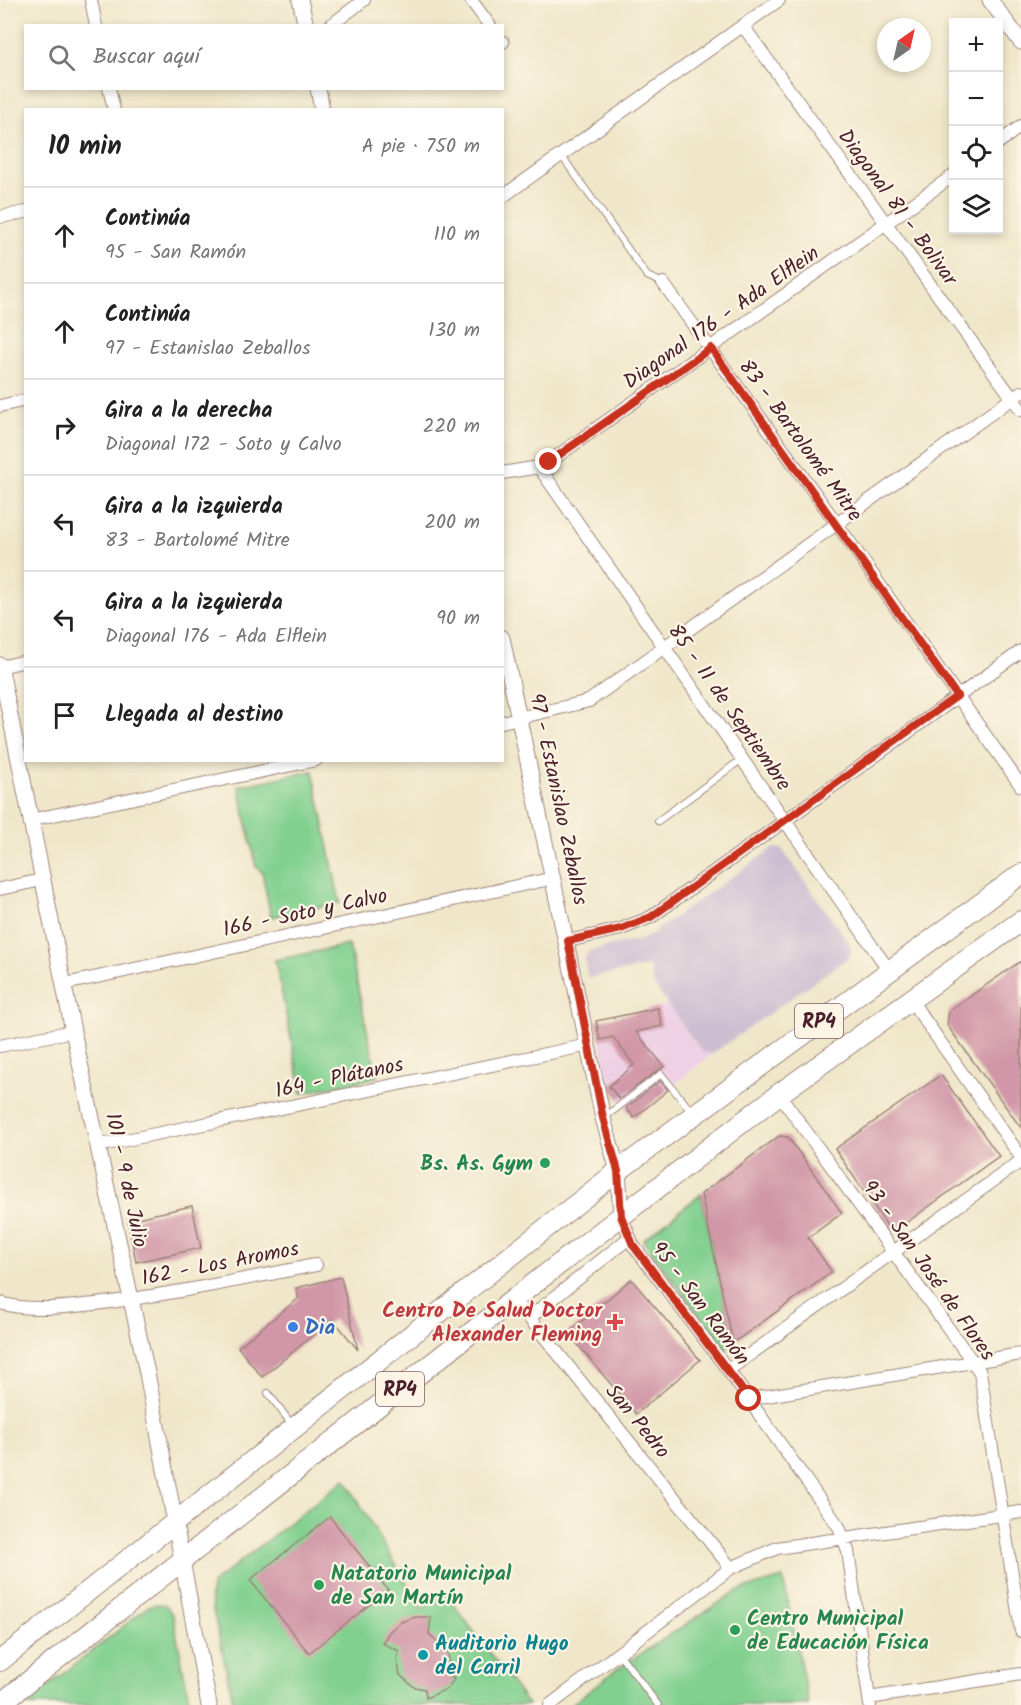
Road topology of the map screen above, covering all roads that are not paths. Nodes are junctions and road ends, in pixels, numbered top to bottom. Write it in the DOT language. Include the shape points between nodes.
graph roads {
  1 [pos="91,0"];
  2 [pos="300,0"];
  3 [pos="364,0"];
  4 [pos="471,0"];
  5 [pos="779,0"];
  6 [pos="990,0"];
  7 [pos="96,24"];
  8 [pos="306,24"];
  9 [pos="333,24"];
  10 [pos="489,24"];
  11 [pos="743,26"];
  12 [pos="1021,42"];
  13 [pos="109,90"];
  14 [pos="318,90"];
  15 [pos="114,108"];
  16 [pos="322,108"];
  17 [pos="1021,126"];
  18 [pos="1003,140"];
  19 [pos="561,155"];
  20 [pos="949,179"];
  21 [pos="504,196"];
  22 [pos="24,212"];
  23 [pos="0,217"];
  24 [pos="886,224"];
  25 [pos="663,283"];
  26 [pos="711,348"];
  27 [pos="1017,395"];
  28 [pos="24,400"];
  29 [pos="0,406"];
  30 [pos="1021,410"];
  31 [pos="539,467"];
  32 [pos="504,473"];
  33 [pos="837,524"];
  34 [pos="504,647"];
  35 [pos="664,648"];
  36 [pos="1021,651"];
  37 [pos="24,661"];
  38 [pos="0,666"];
  39 [pos="957,696"];
  40 [pos="519,718"];
  41 [pos="504,722"];
  42 [pos="742,759"];
  43 [pos="306,762"];
  44 [pos="1021,786"];
  45 [pos="30,819"];
  46 [pos="658,821"];
  47 [pos="786,821"];
  48 [pos="1021,874"];
  49 [pos="554,878"];
  50 [pos="42,880"];
  51 [pos="0,889"];
  52 [pos="1021,921"];
  53 [pos="568,941"];
  54 [pos="888,969"];
  55 [pos="65,984"];
  56 [pos="910,999"];
  57 [pos="73,1031"];
  58 [pos="589,1045"];
  59 [pos="0,1046"];
  60 [pos="779,1094"];
  61 [pos="694,1114"];
  62 [pos="603,1118"];
  63 [pos="97,1146"];
  64 [pos="1021,1159"];
  65 [pos="618,1171"];
  66 [pos="621,1216"];
  67 [pos="629,1238"];
  68 [pos="894,1251"];
  69 [pos="316,1265"];
  70 [pos="514,1299"];
  71 [pos="131,1300"];
  72 [pos="0,1303"];
  73 [pos="529,1318"];
  74 [pos="1021,1354"];
  75 [pos="973,1361"];
  76 [pos="728,1370"];
  77 [pos="268,1394"];
  78 [pos="749,1399"];
  79 [pos="295,1429"];
  80 [pos="1021,1512"];
  81 [pos="1004,1515"];
  82 [pos="175,1524"];
  83 [pos="844,1538"];
  84 [pos="181,1564"];
  85 [pos="731,1568"];
  86 [pos="1021,1631"];
  87 [pos="618,1652"];
  88 [pos="0,1661"];
  89 [pos="1021,1674"];
  90 [pos="869,1702"];
  91 [pos="0,1704"];
  92 [pos="208,1705"];
  93 [pos="550,1705"];
  94 [pos="658,1705"];
  1 -- 7 [label="street"];
  2 -- 8 [label="street"];
  3 -- 9 [label="street"];
  4 -- 10 [label="street"];
  5 -- 11 [label="street"];
  6 -- 12 [label="street"];
  11 -- 19 [label="street"];
  11 -- 24 [label="street, Diagonal 81 - Bolivar"];
  13 -- 15 [label="street"];
  14 -- 16 [label="street"];
  17 -- 18 [label="street"];
  19 -- 21 [label="street"];
  19 -- 25 [label="lane, 83 - Bartolomé Mitre" via="647,276"];
  20 -- 24 [label="street, Diagonal 176 - Ada Elflein"];
  22 -- 23 [label="street"];
  24 -- 26 [label="street, Diagonal 176 - Ada Elflein"];
  24 -- 27 [label="street, Diagonal 81 - Bolivar"];
  25 -- 26 [label="street, 83 - Bartolomé Mitre"];
  26 -- 31 [label="street, Diagonal 176 - Ada Elflein"];
  26 -- 33 [label="street, 83 - Bartolomé Mitre"];
  27 -- 30 [label="street, Diagonal 81 - Bolivar"];
  27 -- 33 [label="street"];
  28 -- 29 [label="street"];
  31 -- 32 [label="street, Diagonal 176 - Ada Elflein"];
  31 -- 35 [label="street, 85 - 11 de Septiembre"];
  33 -- 35 [label="street"];
  33 -- 39 [label="street, 83 - Bartolomé Mitre"];
  34 -- 40 [label="street, 97 - Estanislao Zeballos"];
  35 -- 40 [label="street" via="589,700"];
  35 -- 42 [label="street, 85 - 11 de Septiembre"];
  36 -- 39 [label="street"];
  37 -- 38 [label="street"];
  38 -- 45 [label="street, 101 - 9 de Julio"];
  39 -- 44 [label="street, 83 - Bartolomé Mitre"];
  39 -- 47 [label="street"];
  40 -- 41 [label="street"];
  40 -- 49 [label="street, 97 - Estanislao Zeballos"];
  42 -- 46 [label="lane"];
  42 -- 47 [label="street, 85 - 11 de Septiembre"];
  43 -- 45 [label="street"];
  45 -- 50 [label="street, 101 - 9 de Julio"];
  47 -- 53 [label="street" via="651,917 621,929"];
  47 -- 54 [label="street, 85 - 11 de Septiembre"];
  48 -- 54 [label="main road, RP4"];
  49 -- 53 [label="street, 97 - Estanislao Zeballos"];
  49 -- 55 [label="street, 166 - Soto y Calvo"];
  50 -- 51 [label="street"];
  50 -- 55 [label="street, 101 - 9 de Julio"];
  52 -- 56 [label="main road, RP4"];
  53 -- 58 [label="street, 97 - Estanislao Zeballos"];
  54 -- 61 [label="main road, RP4"];
  55 -- 57 [label="street, 101 - 9 de Julio"];
  56 -- 60 [label="main road, RP4"];
  56 -- 64 [label="street"];
  57 -- 59 [label="street"];
  57 -- 63 [label="street, 101 - 9 de Julio"];
  58 -- 62 [label="street, 97 - Estanislao Zeballos"];
  58 -- 63 [label="street, 164 - Plátanos"];
  60 -- 66 [label="main road, RP4"];
  60 -- 68 [label="street, 93 - San José de Flores"];
  61 -- 62 [label="lane" via="661,1074"];
  61 -- 65 [label="main road, RP4"];
  62 -- 65 [label="street, 97 - Estanislao Zeballos"];
  63 -- 71 [label="street, 101 - 9 de Julio"];
  64 -- 68 [label="street"];
  65 -- 66 [label="street, 97 - Estanislao Zeballos"];
  65 -- 79 [label="main road, RP4"];
  66 -- 67 [label="street, 95 - San Ramón"];
  66 -- 70 [label="main road, RP4"];
  67 -- 73 [label="street"];
  67 -- 76 [label="street, 95 - San Ramón"];
  68 -- 75 [label="street, 93 - San José de Flores"];
  68 -- 76 [label="street"];
  69 -- 71 [label="street, 162 - Los Aromos"];
  70 -- 73 [label="street, San Pedro"];
  70 -- 84 [label="main road, RP4"];
  71 -- 72 [label="street, 162 - Los Aromos" via="54,1308"];
  71 -- 82 [label="street, 101 - 9 de Julio" via="150,1373"];
  73 -- 85 [label="street, San Pedro"];
  74 -- 75 [label="street"];
  75 -- 78 [label="street"];
  75 -- 81 [label="street, 93 - San José de Flores" via="981,1382"];
  76 -- 78 [label="street, 95 - San Ramón"];
  77 -- 79 [label="lane"];
  78 -- 83 [label="street, 95 - San Ramón"];
  79 -- 82 [label="main road, RP4"];
  80 -- 81 [label="street"];
  81 -- 83 [label="street"];
  81 -- 86 [label="street, 93 - San José de Flores"];
  82 -- 84 [label="street, 101 - 9 de Julio"];
  82 -- 88 [label="main road, RP4"];
  83 -- 85 [label="street" via="777,1548"];
  83 -- 90 [label="street, 95 - San Ramón"];
  84 -- 91 [label="main road, RP4"];
  84 -- 92 [label="street, 101 - 9 de Julio"];
  85 -- 87 [label="street"];
  87 -- 93 [label="street"];
  87 -- 94 [label="lane"];
  89 -- 90 [label="street"];
}
